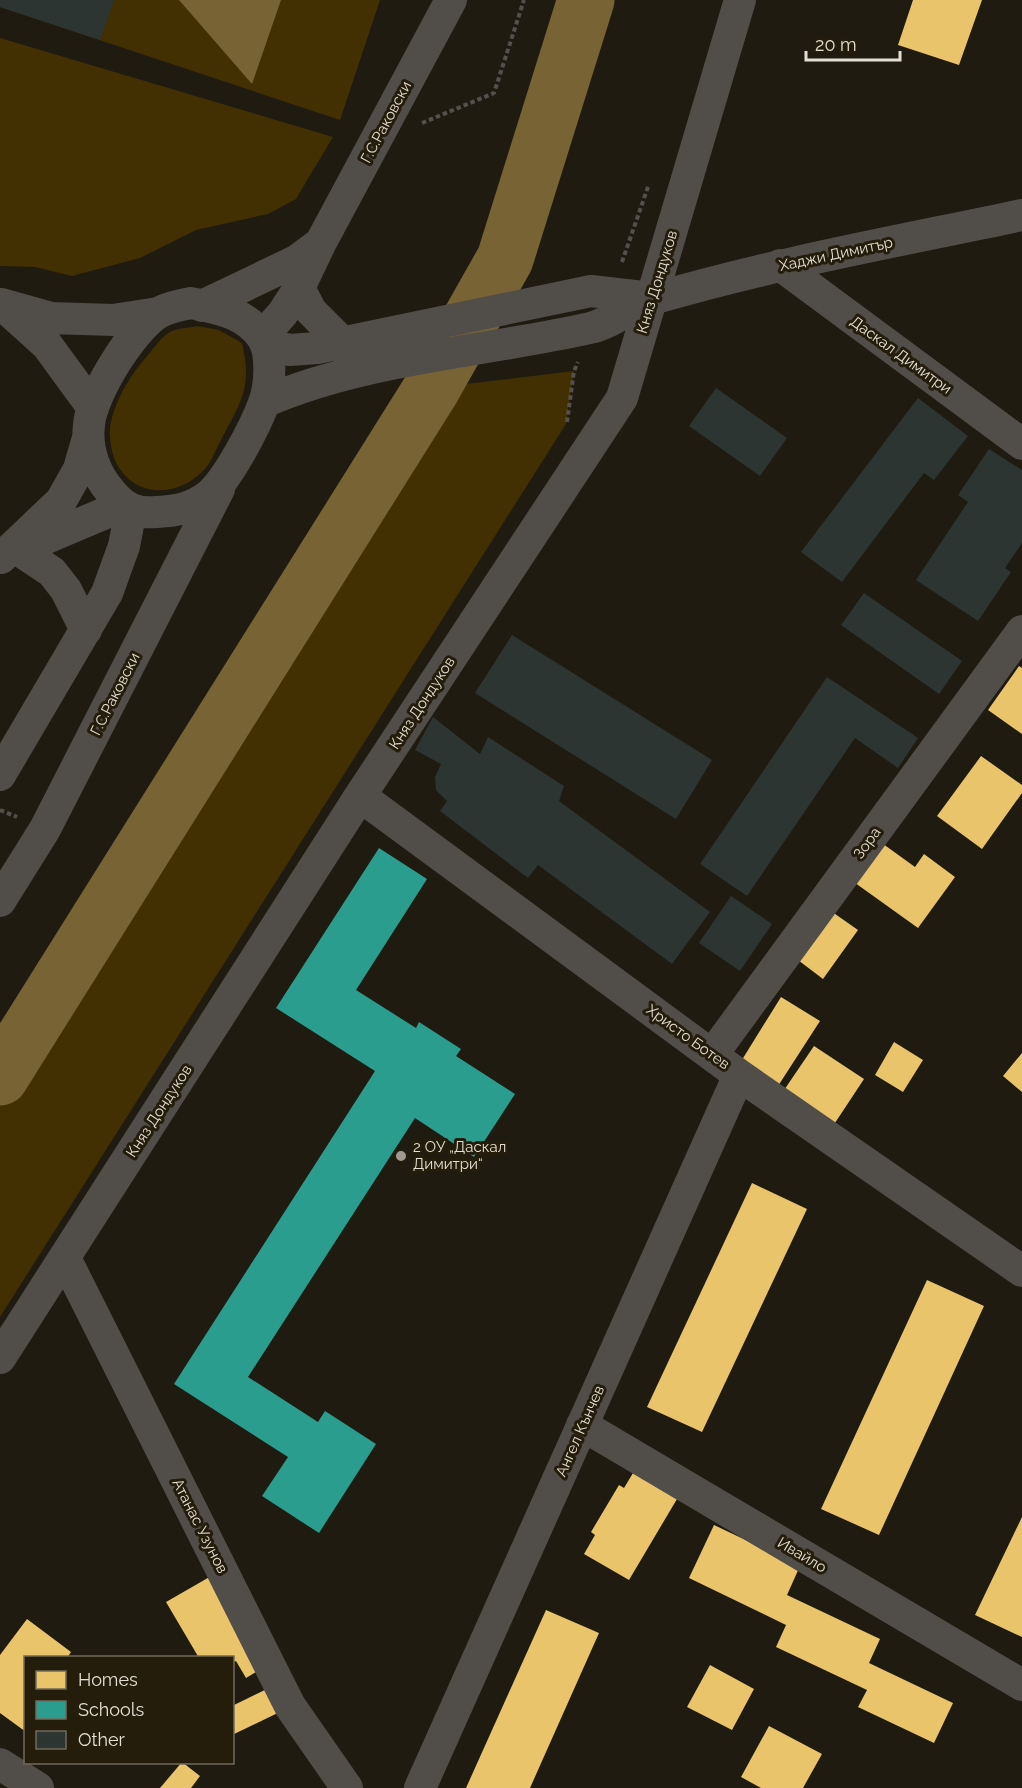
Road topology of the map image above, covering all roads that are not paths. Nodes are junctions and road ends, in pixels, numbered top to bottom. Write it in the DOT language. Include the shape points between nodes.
graph roads {
  1 [pos="451,0"];
  2 [pos="740,0"];
  3 [pos="1022,215"];
  4 [pos="320,244"];
  5 [pos="780,265"];
  6 [pos="300,288"];
  7 [pos="652,298"];
  8 [pos="1,304"];
  9 [pos="202,306"];
  10 [pos="158,313"];
  11 [pos="264,341"];
  12 [pos="341,341"];
  13 [pos="264,402"];
  14 [pos="91,423"];
  15 [pos="1022,444"];
  16 [pos="223,482"];
  17 [pos="126,508"];
  18 [pos="7,555"];
  19 [pos="86,630"];
  20 [pos="1022,631"];
  21 [pos="0,775"];
  22 [pos="360,796"];
  23 [pos="0,902"];
  24 [pos="712,1055"];
  25 [pos="739,1075"];
  26 [pos="65,1258"];
  27 [pos="1022,1271"];
  28 [pos="0,1358"];
  29 [pos="582,1425"];
  30 [pos="1022,1685"];
  31 [pos="0,1764"];
  32 [pos="38,1788"];
  33 [pos="347,1788"];
  34 [pos="420,1788"];
  1 -- 4 [label="street, Г.С.Раковски"];
  2 -- 7 [label="street, Княз Дондуков"];
  3 -- 5 [label="street, Хаджи Димитър"];
  4 -- 6 [label="street, Г.С.Раковски"];
  4 -- 9 [label="street" via="296,261"];
  5 -- 7 [label="street, Хаджи Димитър"];
  5 -- 15 [label="street, Даскал Димитри"];
  6 -- 11 [label="street, Г.С.Раковски"];
  6 -- 12 [label="street" via="311,311"];
  7 -- 12 [label="street, Хаджи Димитър" via="601,292"];
  7 -- 13 [label="street, Хаджи Димитър" via="593,327 340,376"];
  7 -- 22 [label="street, Княз Дондуков" via="622,398"];
  8 -- 10 [label="street" via="51,318 113,320"];
  8 -- 14 [label="street" via="48,345"];
  9 -- 10 [label="street" via="190,303"];
  9 -- 11 [label="street" via="227,310 240,317"];
  10 -- 14 [label="street" via="117,359"];
  11 -- 12 [label="street, Хаджи Димитър" via="290,350"];
  11 -- 13 [label="street" via="269,368"];
  13 -- 16 [label="street"];
  14 -- 17 [label="street" via="101,480"];
  14 -- 18 [label="street" via="80,469 60,501"];
  16 -- 17 [label="street" via="208,496 181,510 150,513"];
  16 -- 23 [label="street, Г.С.Раковски" via="45,829"];
  17 -- 18 [label="street"];
  17 -- 19 [label="street" via="124,546 107,593"];
  18 -- 19 [label="street" via="52,573 66,590"];
  19 -- 21 [label="street"];
  20 -- 24 [label="street, Зора"];
  22 -- 24 [label="street, Христо Ботев"];
  22 -- 26 [label="street, Княз Дондуков"];
  24 -- 25 [label="street, Христо Ботев"];
  25 -- 27 [label="street, Христо Ботев"];
  25 -- 29 [label="street, Ангел Кънчев"];
  26 -- 28 [label="street, Княз Дондуков"];
  26 -- 33 [label="street, Атанас Узунов" via="290,1706"];
  29 -- 30 [label="street, Ивайло"];
  29 -- 34 [label="street, Ангел Кънчев"];
  31 -- 32 [label="street"];
}
